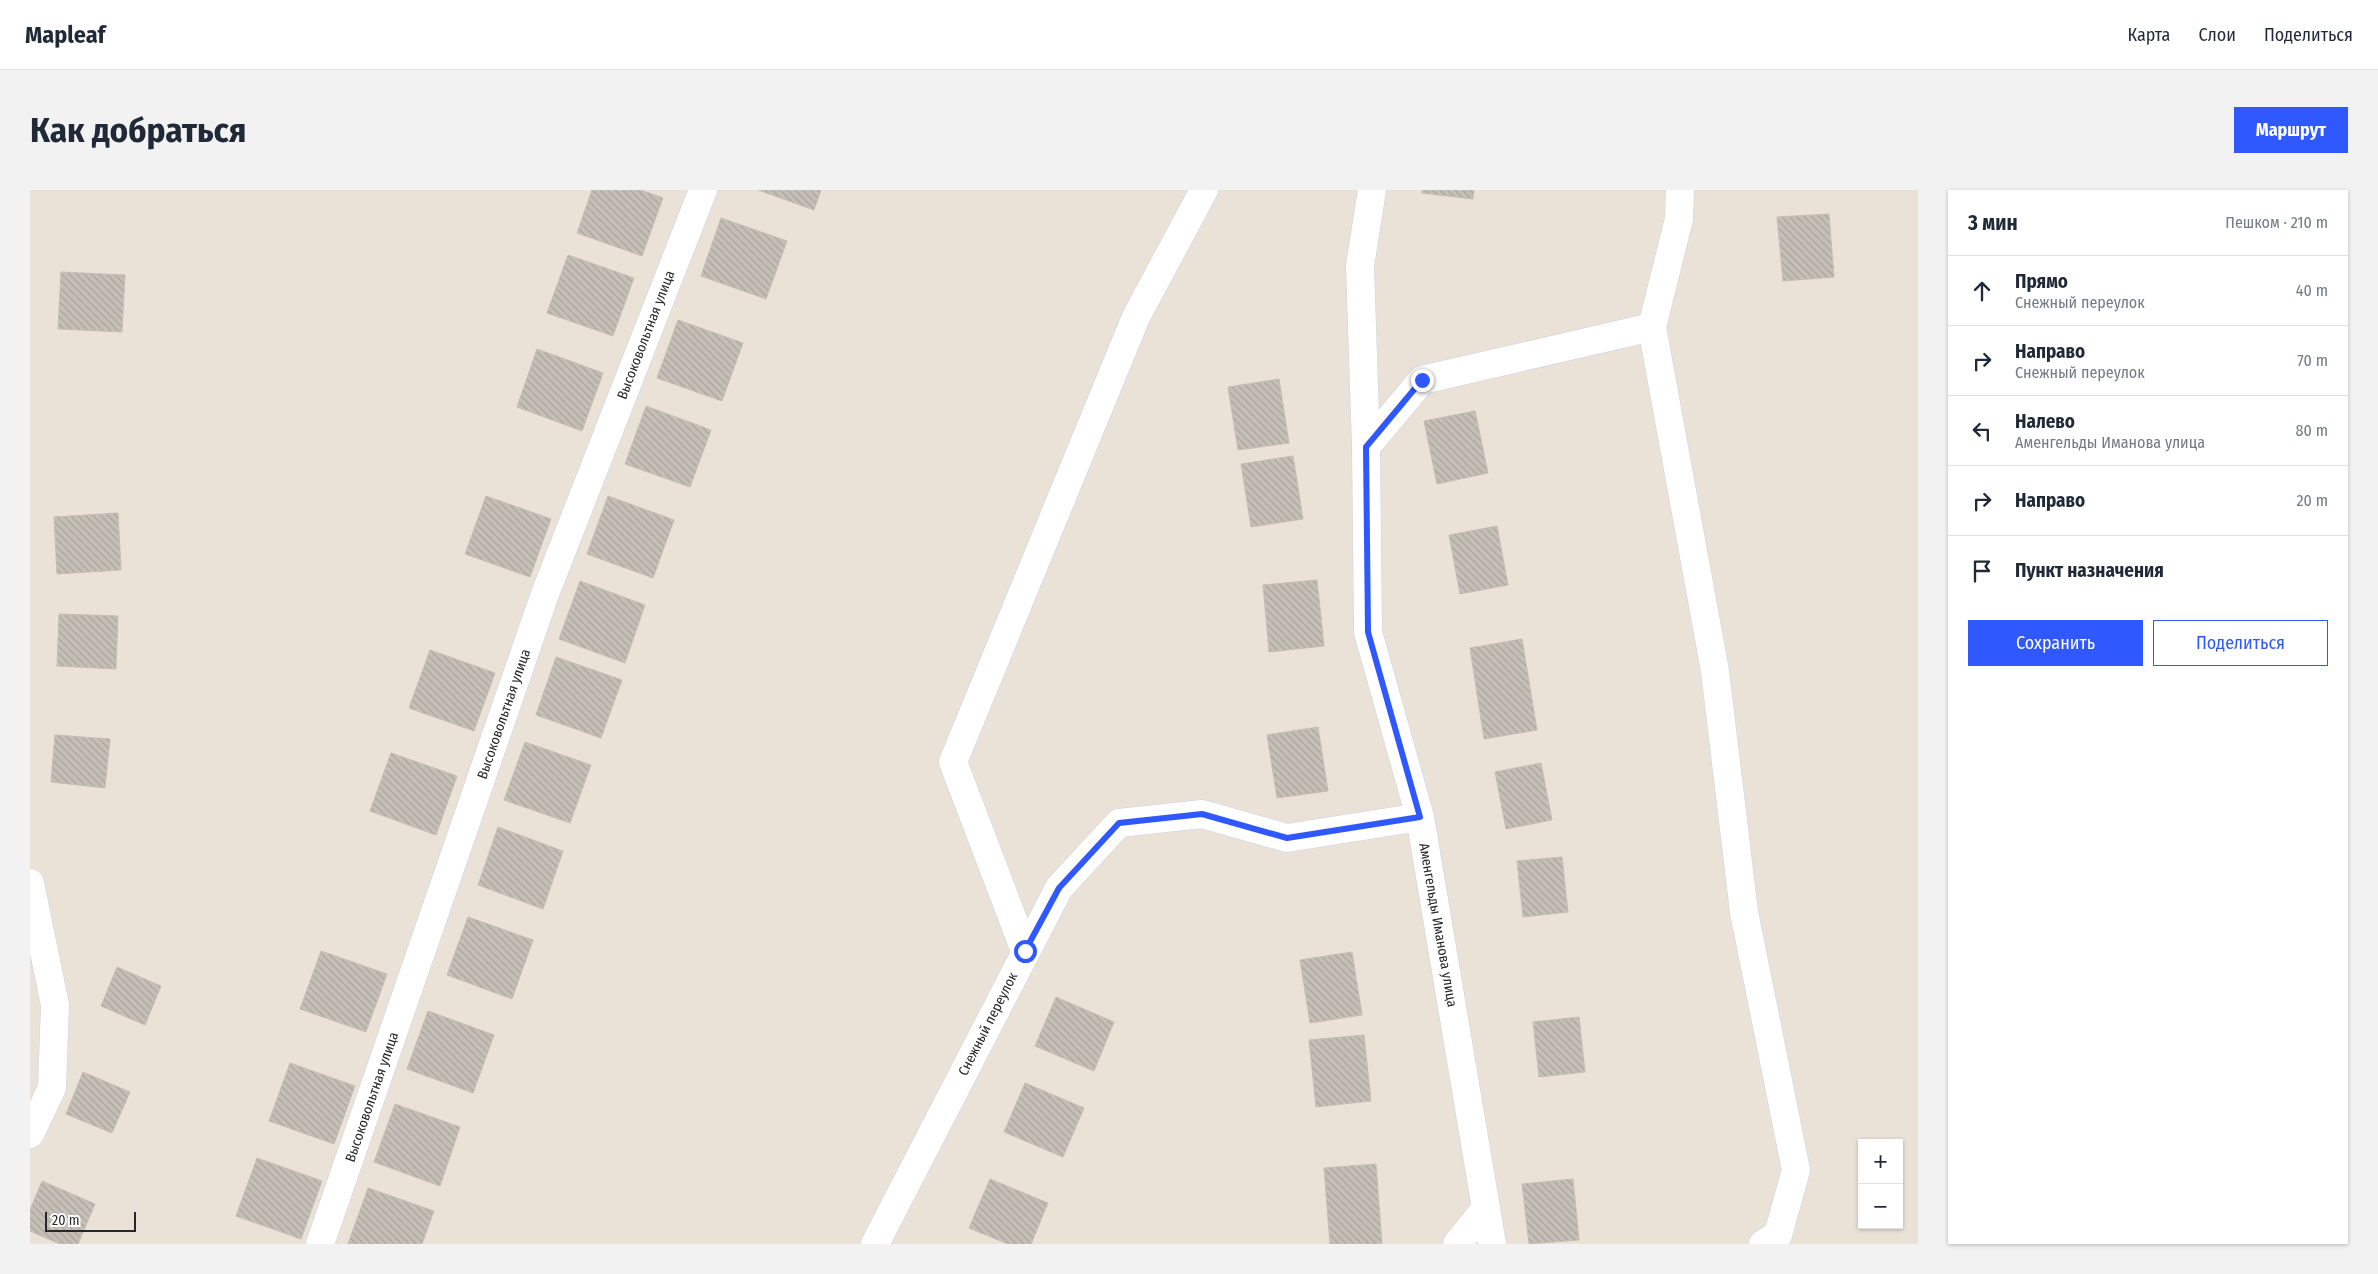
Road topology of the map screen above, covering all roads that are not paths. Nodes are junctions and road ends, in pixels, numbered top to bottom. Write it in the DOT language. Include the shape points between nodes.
graph roads {
  1 [pos="703,190"];
  2 [pos="1204,190"];
  3 [pos="1372,190"];
  4 [pos="1680,190"];
  5 [pos="1652,327"];
  6 [pos="1366,447"];
  7 [pos="1420,817"];
  8 [pos="30,883"];
  9 [pos="1025,951"];
  10 [pos="30,1134"];
  11 [pos="1486,1208"];
  12 [pos="320,1244"];
  13 [pos="875,1244"];
  14 [pos="1457,1244"];
  15 [pos="1492,1244"];
  16 [pos="1763,1244"];
  1 -- 12 [label="street, Высоковольтная улица" via="545,594"];
  2 -- 9 [label="street" via="1136,317 953,762"];
  3 -- 6 [label="street, Аменгельды Иманова улица" via="1360,266"];
  4 -- 5 [label="street" via="1679,219"];
  5 -- 6 [label="street" via="1422,380"];
  5 -- 16 [label="street" via="1715,671 1744,912 1796,1170 1778,1235"];
  6 -- 7 [label="street, Аменгельды Иманова улица" via="1368,632"];
  7 -- 9 [label="street, Снежный переулок" via="1287,838 1202,814 1119,823 1059,888"];
  7 -- 11 [label="street, Аменгельды Иманова улица"];
  8 -- 10 [label="street" via="55,1005 52,1088"];
  9 -- 13 [label="street, Снежный переулок"];
  11 -- 14 [label="street"];
  11 -- 15 [label="street, Аменгельды Иманова улица"];
}
